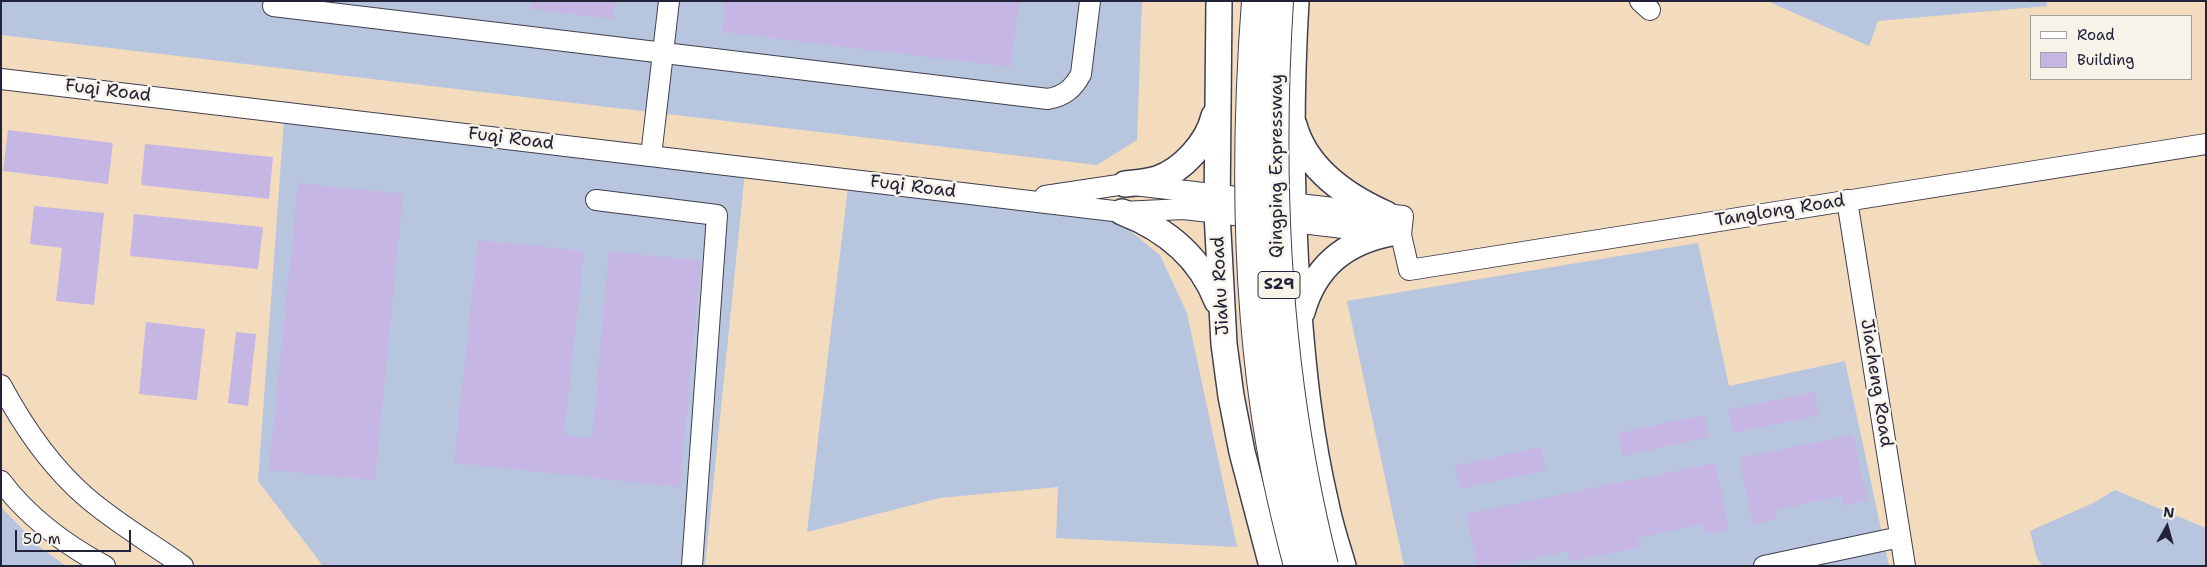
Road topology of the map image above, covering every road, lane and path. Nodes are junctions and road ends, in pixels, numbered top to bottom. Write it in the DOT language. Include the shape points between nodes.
graph roads {
  1 [pos="274,1"];
  2 [pos="669,1"];
  3 [pos="1090,1"];
  4 [pos="1219,1"];
  5 [pos="1256,1"];
  6 [pos="1279,1"];
  7 [pos="1296,1"];
  8 [pos="663,53"];
  9 [pos="1,79"];
  10 [pos="1216,104"];
  11 [pos="1292,117"];
  12 [pos="2206,144"];
  13 [pos="651,156"];
  14 [pos="1125,184"];
  15 [pos="596,200"];
  16 [pos="1020,200"];
  17 [pos="1847,200"];
  18 [pos="1217,204"];
  19 [pos="1122,212"];
  20 [pos="1294,213"];
  21 [pos="1396,225"];
  22 [pos="1222,313"];
  23 [pos="1300,319"];
  24 [pos="1,385"];
  25 [pos="1,481"];
  26 [pos="1900,537"];
  27 [pos="105,566"];
  28 [pos="183,566"];
  29 [pos="692,566"];
  30 [pos="1272,566"];
  31 [pos="1298,566"];
  32 [pos="1324,566"];
  33 [pos="1343,566"];
  34 [pos="1764,566"];
  35 [pos="1905,566"];
  1 -- 8 [label="street" via="273,6"];
  2 -- 8 [label="street"];
  3 -- 8 [label="street" via="1081,74 1071,88 1048,99"];
  4 -- 10 [label="main road, Jiahu Road"];
  5 -- 31 [label="highway, Qingping Expressway / S29, bridge" via="1251,178 1255,315 1271,448"];
  6 -- 32 [label="highway, Qingping Expressway / S29, bridge" via="1274,188 1281,318 1299,451"];
  7 -- 11 [label="main road"];
  8 -- 13 [label="street"];
  9 -- 13 [label="street, Fuqi Road"];
  10 -- 14 [label="main road" via="1207,134 1186,160 1159,178"];
  10 -- 18 [label="main road, Jiahu Road"];
  11 -- 20 [label="main road"];
  11 -- 21 [label="main road" via="1304,148 1324,173 1350,196"];
  12 -- 17 [label="street, Tanglong Road"];
  13 -- 16 [label="street, Fuqi Road"];
  14 -- 16 [label="street"];
  14 -- 18 [label="street"];
  15 -- 29 [label="street" via="717,216"];
  16 -- 19 [label="street, Fuqi Road"];
  17 -- 21 [label="street, Tanglong Road" via="1409,270"];
  17 -- 26 [label="street, Jiacheng Road"];
  18 -- 19 [label="street, Fuqi Road"];
  18 -- 20 [label="street"];
  18 -- 22 [label="main road, Jiahu Road"];
  19 -- 22 [label="main road" via="1154,226 1183,249 1205,276"];
  20 -- 21 [label="street"];
  20 -- 23 [label="main road"];
  21 -- 23 [label="main road" via="1358,242 1331,262 1311,287"];
  22 -- 30 [label="main road, Jiahu Road" via="1231,396 1242,452"];
  23 -- 33 [label="main road" via="1314,446"];
  24 -- 28 [label="street" via="35,440 86,497"];
  25 -- 27 [label="street" via="45,526"];
  26 -- 34 [label="street"];
  26 -- 35 [label="street, Jiacheng Road"];
}
